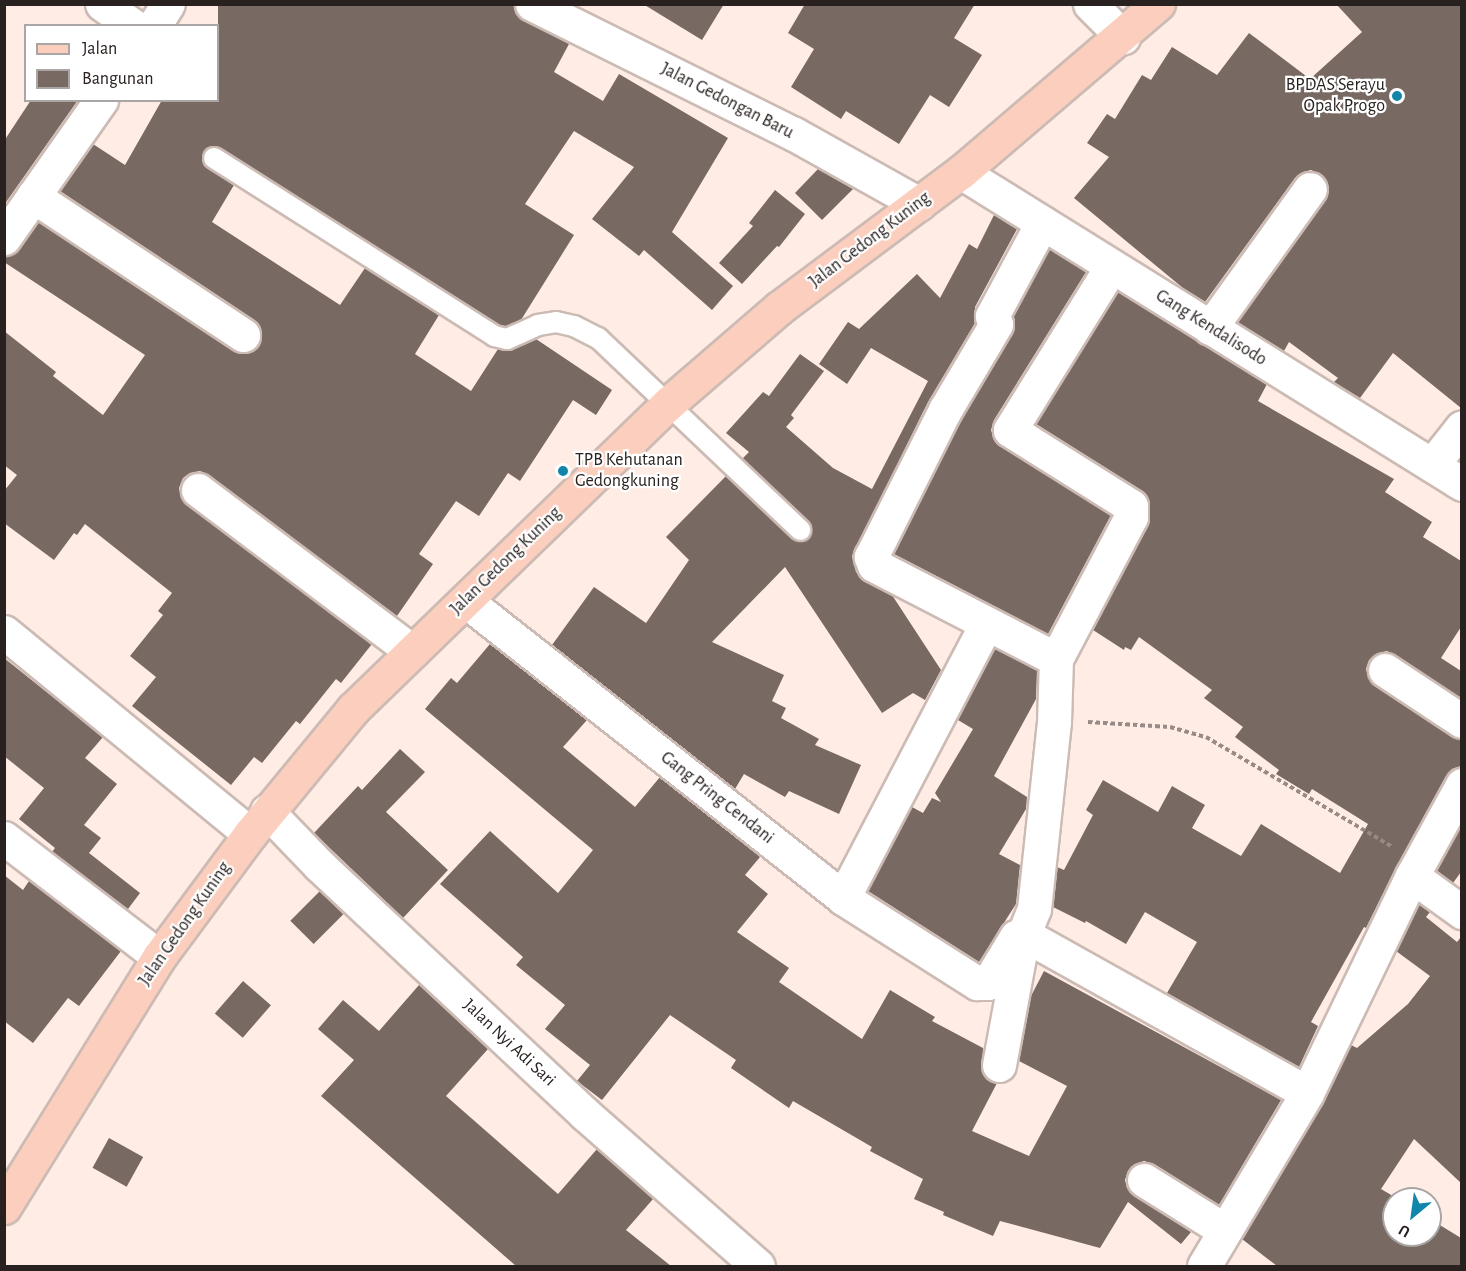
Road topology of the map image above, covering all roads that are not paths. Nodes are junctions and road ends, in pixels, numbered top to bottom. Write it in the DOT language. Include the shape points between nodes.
graph roads {
  1 [pos="102,4"];
  2 [pos="168,4"];
  3 [pos="1090,4"];
  4 [pos="1158,4"];
  5 [pos="541,6"];
  6 [pos="131,24"];
  7 [pos="155,24"];
  8 [pos="1123,37"];
  9 [pos="100,102"];
  10 [pos="214,158"];
  11 [pos="961,172"];
  12 [pos="1310,189"];
  13 [pos="33,196"];
  14 [pos="919,204"];
  15 [pos="1042,224"];
  16 [pos="4,238"];
  17 [pos="1111,267"];
  18 [pos="1210,328"];
  19 [pos="243,335"];
  20 [pos="669,403"];
  21 [pos="1461,428"];
  22 [pos="1432,465"];
  23 [pos="1461,484"];
  24 [pos="198,490"];
  25 [pos="801,530"];
  26 [pos="466,601"];
  27 [pos="986,625"];
  28 [pos="4,632"];
  29 [pos="412,651"];
  30 [pos="1056,659"];
  31 [pos="1384,670"];
  32 [pos="1461,721"];
  33 [pos="1461,785"];
  34 [pos="259,823"];
  35 [pos="4,838"];
  36 [pos="1415,869"];
  37 [pos="843,898"];
  38 [pos="1461,912"];
  39 [pos="1023,936"];
  40 [pos="159,957"];
  41 [pos="999,1065"];
  42 [pos="1306,1093"];
  43 [pos="1144,1180"];
  44 [pos="4,1207"];
  45 [pos="1224,1230"];
  46 [pos="758,1266"];
  47 [pos="1204,1266"];
  1 -- 6 [label="street"];
  2 -- 7 [label="street"];
  3 -- 8 [label="street"];
  4 -- 8 [label="main road, Jalan Gedong Kuning"];
  5 -- 14 [label="street, Jalan Gedongan Baru" via="794,134"];
  8 -- 11 [label="main road, Jalan Gedong Kuning"];
  9 -- 13 [label="street"];
  10 -- 20 [label="lane" via="494,336 507,339 538,325 556,322 574,326 598,338"];
  11 -- 14 [label="main road, Jalan Gedong Kuning"];
  11 -- 15 [label="street, Gang Kendalisodo"];
  12 -- 18 [label="street"];
  13 -- 16 [label="street"];
  13 -- 19 [label="street"];
  14 -- 20 [label="main road, Jalan Gedong Kuning" via="779,308"];
  15 -- 17 [label="street, Gang Kendalisodo"];
  15 -- 27 [label="street" via="992,316 996,324 945,410 871,557 874,565"];
  17 -- 18 [label="street, Gang Kendalisodo"];
  17 -- 30 [label="street" via="1010,430 1131,506 1131,516"];
  18 -- 22 [label="street, Gang Kendalisodo"];
  20 -- 25 [label="lane"];
  20 -- 26 [label="main road, Jalan Gedong Kuning"];
  21 -- 22 [label="street"];
  22 -- 23 [label="street, Gang Kendalisodo"];
  24 -- 29 [label="street"];
  26 -- 29 [label="main road, Jalan Gedong Kuning"];
  26 -- 37 [label="street, Gang Pring Cendani"];
  27 -- 30 [label="street"];
  27 -- 37 [label="street"];
  28 -- 34 [label="street, Jalan Nyi Adi Sari"];
  29 -- 34 [label="main road, Jalan Gedong Kuning" via="353,709"];
  30 -- 39 [label="street" via="1054,722 1034,909"];
  31 -- 32 [label="street"];
  33 -- 36 [label="street"];
  34 -- 40 [label="main road, Jalan Gedong Kuning"];
  34 -- 46 [label="street, Jalan Nyi Adi Sari" via="320,865 585,1114"];
  35 -- 40 [label="street"];
  36 -- 38 [label="street"];
  36 -- 42 [label="street"];
  37 -- 39 [label="street, Gang Pring Cendani" via="976,983 988,983 1016,937"];
  39 -- 41 [label="street"];
  39 -- 42 [label="street"];
  40 -- 44 [label="main road, Jalan Gedong Kuning"];
  42 -- 45 [label="street"];
  43 -- 45 [label="street"];
  45 -- 47 [label="street"];
}
